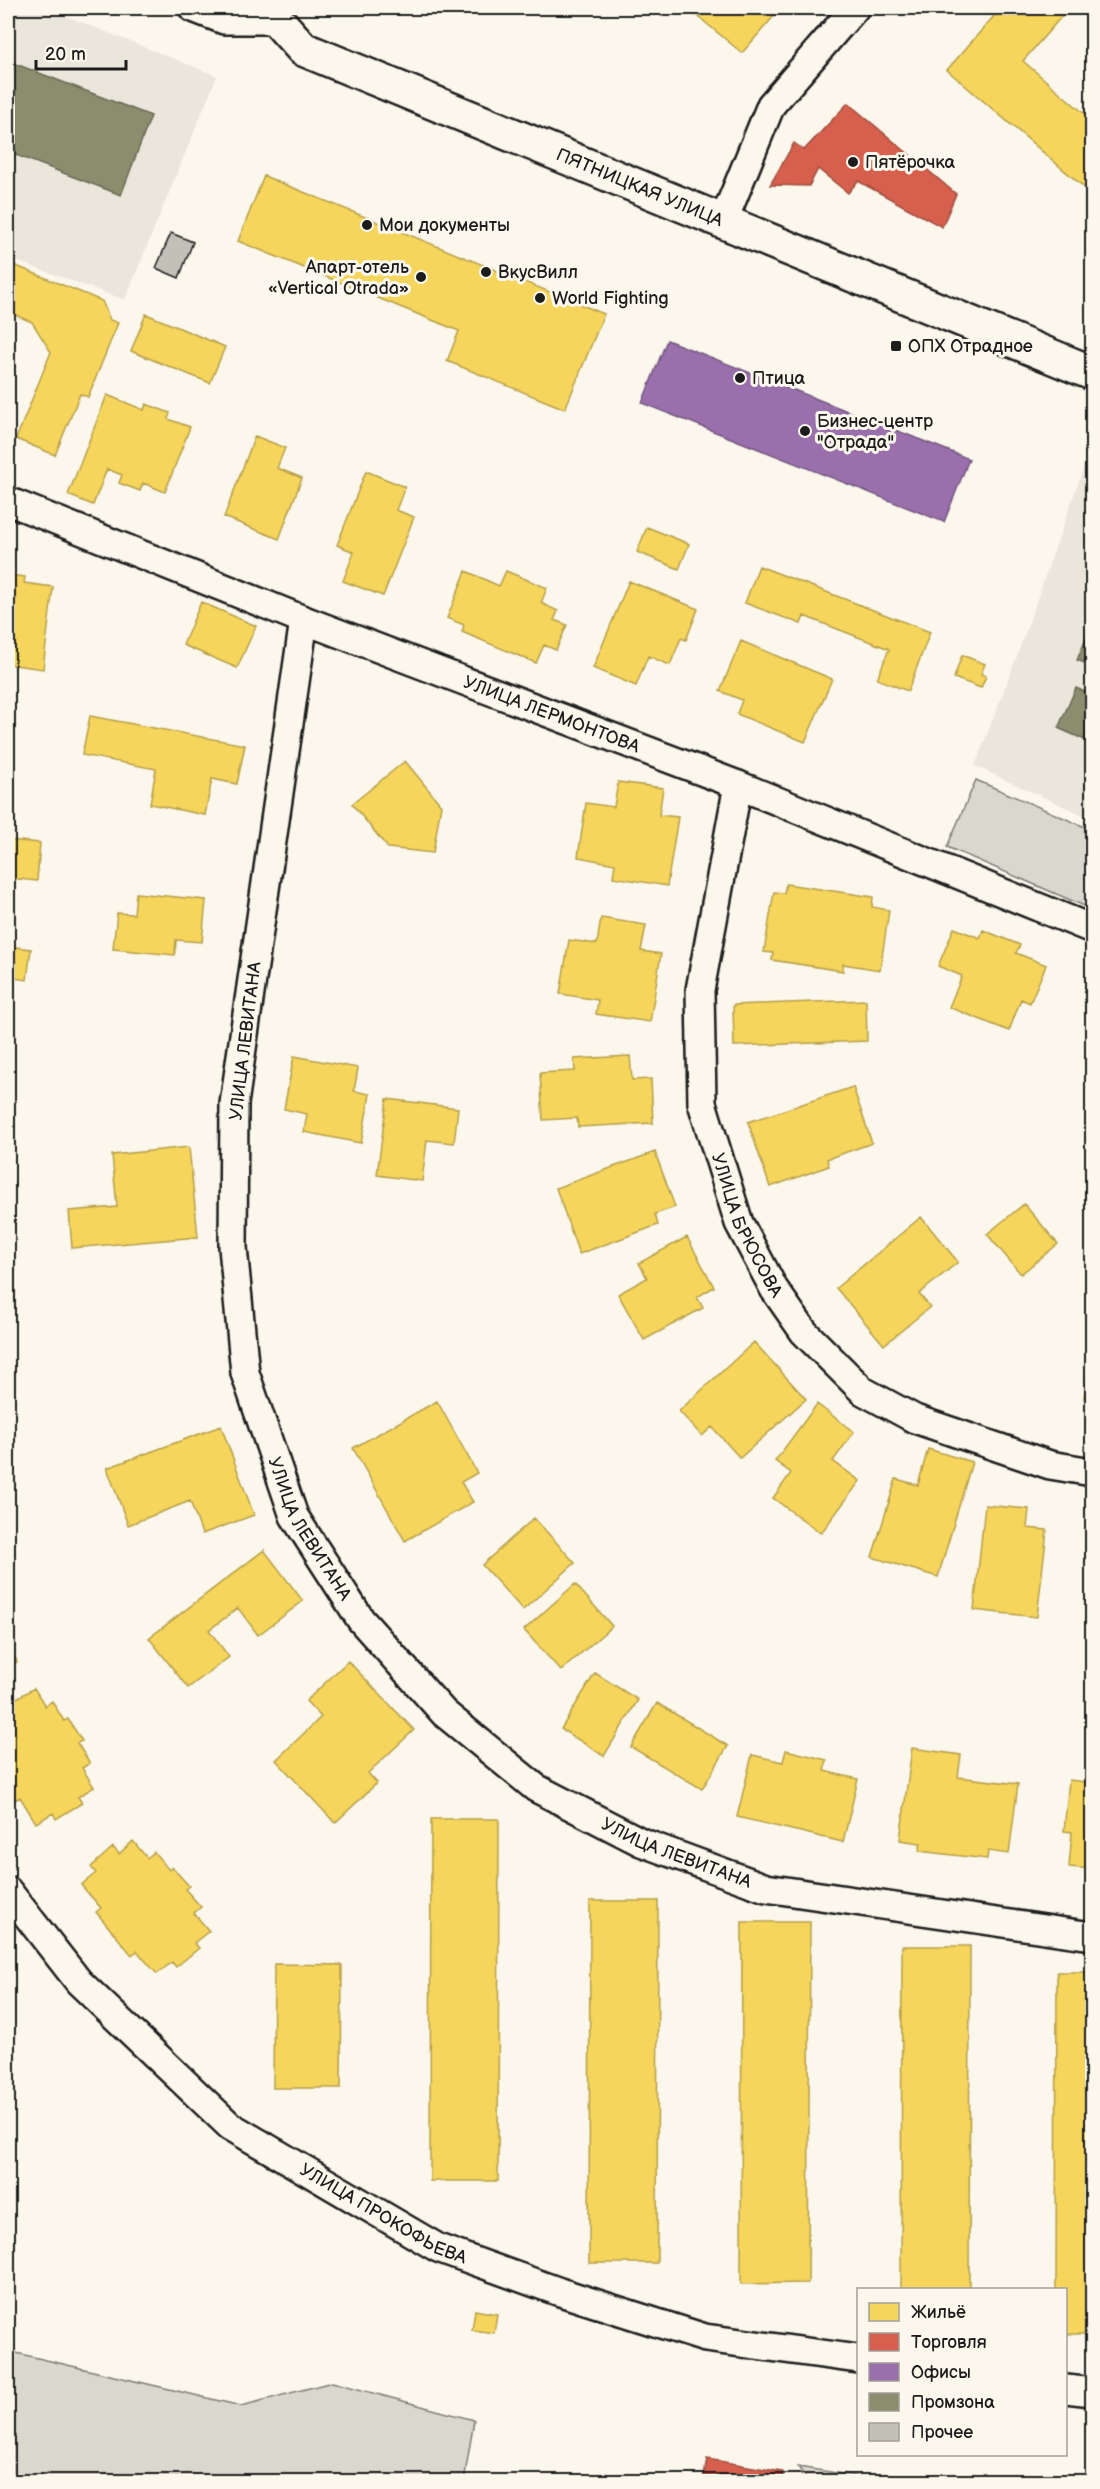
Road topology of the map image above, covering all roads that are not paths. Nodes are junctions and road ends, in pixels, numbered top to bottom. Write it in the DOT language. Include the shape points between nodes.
graph roads {
  1 [pos="193,8"];
  2 [pos="855,8"];
  3 [pos="274,14"];
  4 [pos="723,222"];
  5 [pos="1092,373"];
  6 [pos="8,501"];
  7 [pos="304,620"];
  8 [pos="738,785"];
  9 [pos="1092,929"];
  10 [pos="1092,1472"];
  11 [pos="8,1891"];
  12 [pos="1092,1936"];
  13 [pos="857,2360"];
  14 [pos="1067,2389"];
  15 [pos="1092,2392"];
  1 -- 3 [label="street, ПЯТНИЦКАЯ УЛИЦА" via="224,20"];
  2 -- 4 [label="street" via="771,105"];
  3 -- 4 [label="street, ПЯТНИЦКАЯ УЛИЦА" via="303,49"];
  4 -- 5 [label="street, ПЯТНИЦКАЯ УЛИЦА"];
  6 -- 7 [label="street, УЛИЦА ЛЕРМОНТОВА"];
  7 -- 8 [label="street, УЛИЦА ЛЕРМОНТОВА"];
  7 -- 12 [label="street, УЛИЦА ЛЕВИТАНА" via="234,1104 233,1248 245,1373 294,1516 361,1620 444,1713 536,1788 641,1842 766,1887"];
  8 -- 9 [label="street, УЛИЦА ЛЕРМОНТОВА"];
  8 -- 10 [label="street, УЛИЦА БРЮСОВА" via="700,990 702,1103 739,1224 774,1289 804,1332 863,1391 915,1419 1050,1465"];
  11 -- 13 [label="street, УЛИЦА ПРОКОФЬЕВА" via="79,1982 230,2126 438,2248 705,2338"];
  14 -- 15 [label="street"];
}
